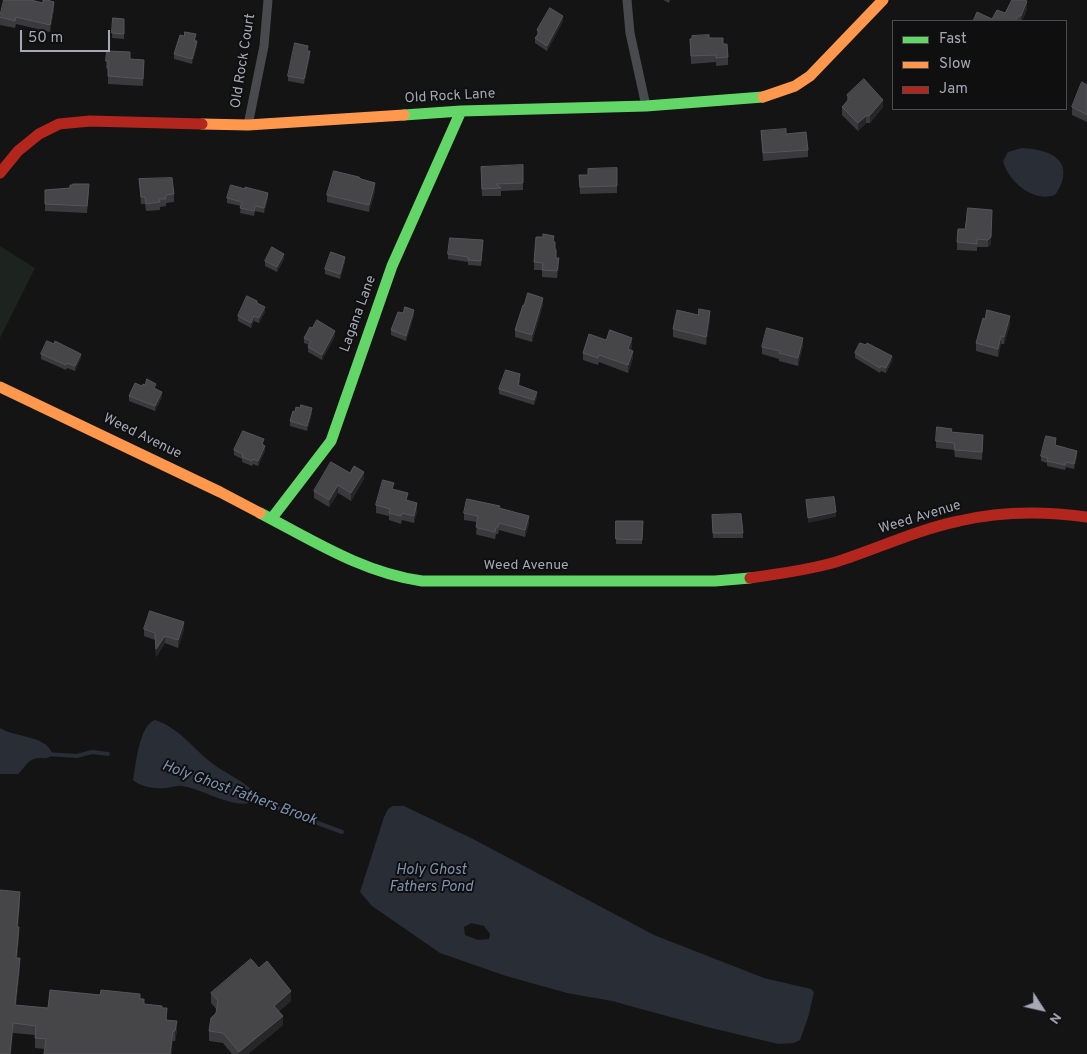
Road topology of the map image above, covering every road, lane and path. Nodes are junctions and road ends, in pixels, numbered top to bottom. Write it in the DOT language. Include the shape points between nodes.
graph roads {
  1 [pos="268,0"];
  2 [pos="627,0"];
  3 [pos="882,0"];
  4 [pos="646,106"];
  5 [pos="461,111"];
  6 [pos="248,125"];
  7 [pos="0,173"];
  8 [pos="0,387"];
  9 [pos="1087,517"];
  10 [pos="272,518"];
  1 -- 6 [label="street, Old Rock Court" via="264,46"];
  2 -- 4 [label="street" via="630,33"];
  3 -- 4 [label="street, Old Rock Lane" via="810,76 795,86 760,98"];
  4 -- 5 [label="street, Old Rock Lane"];
  5 -- 6 [label="street, Old Rock Lane"];
  5 -- 10 [label="street, Lagana Lane" via="392,266 331,441"];
  6 -- 7 [label="street, Old Rock Lane" via="90,121 59,124 32,139"];
  8 -- 10 [label="street, Weed Avenue"];
  9 -- 10 [label="street, Weed Avenue" via="1046,512 991,514 919,532 825,565 772,576 715,581 422,581 396,578 356,563"];
}
